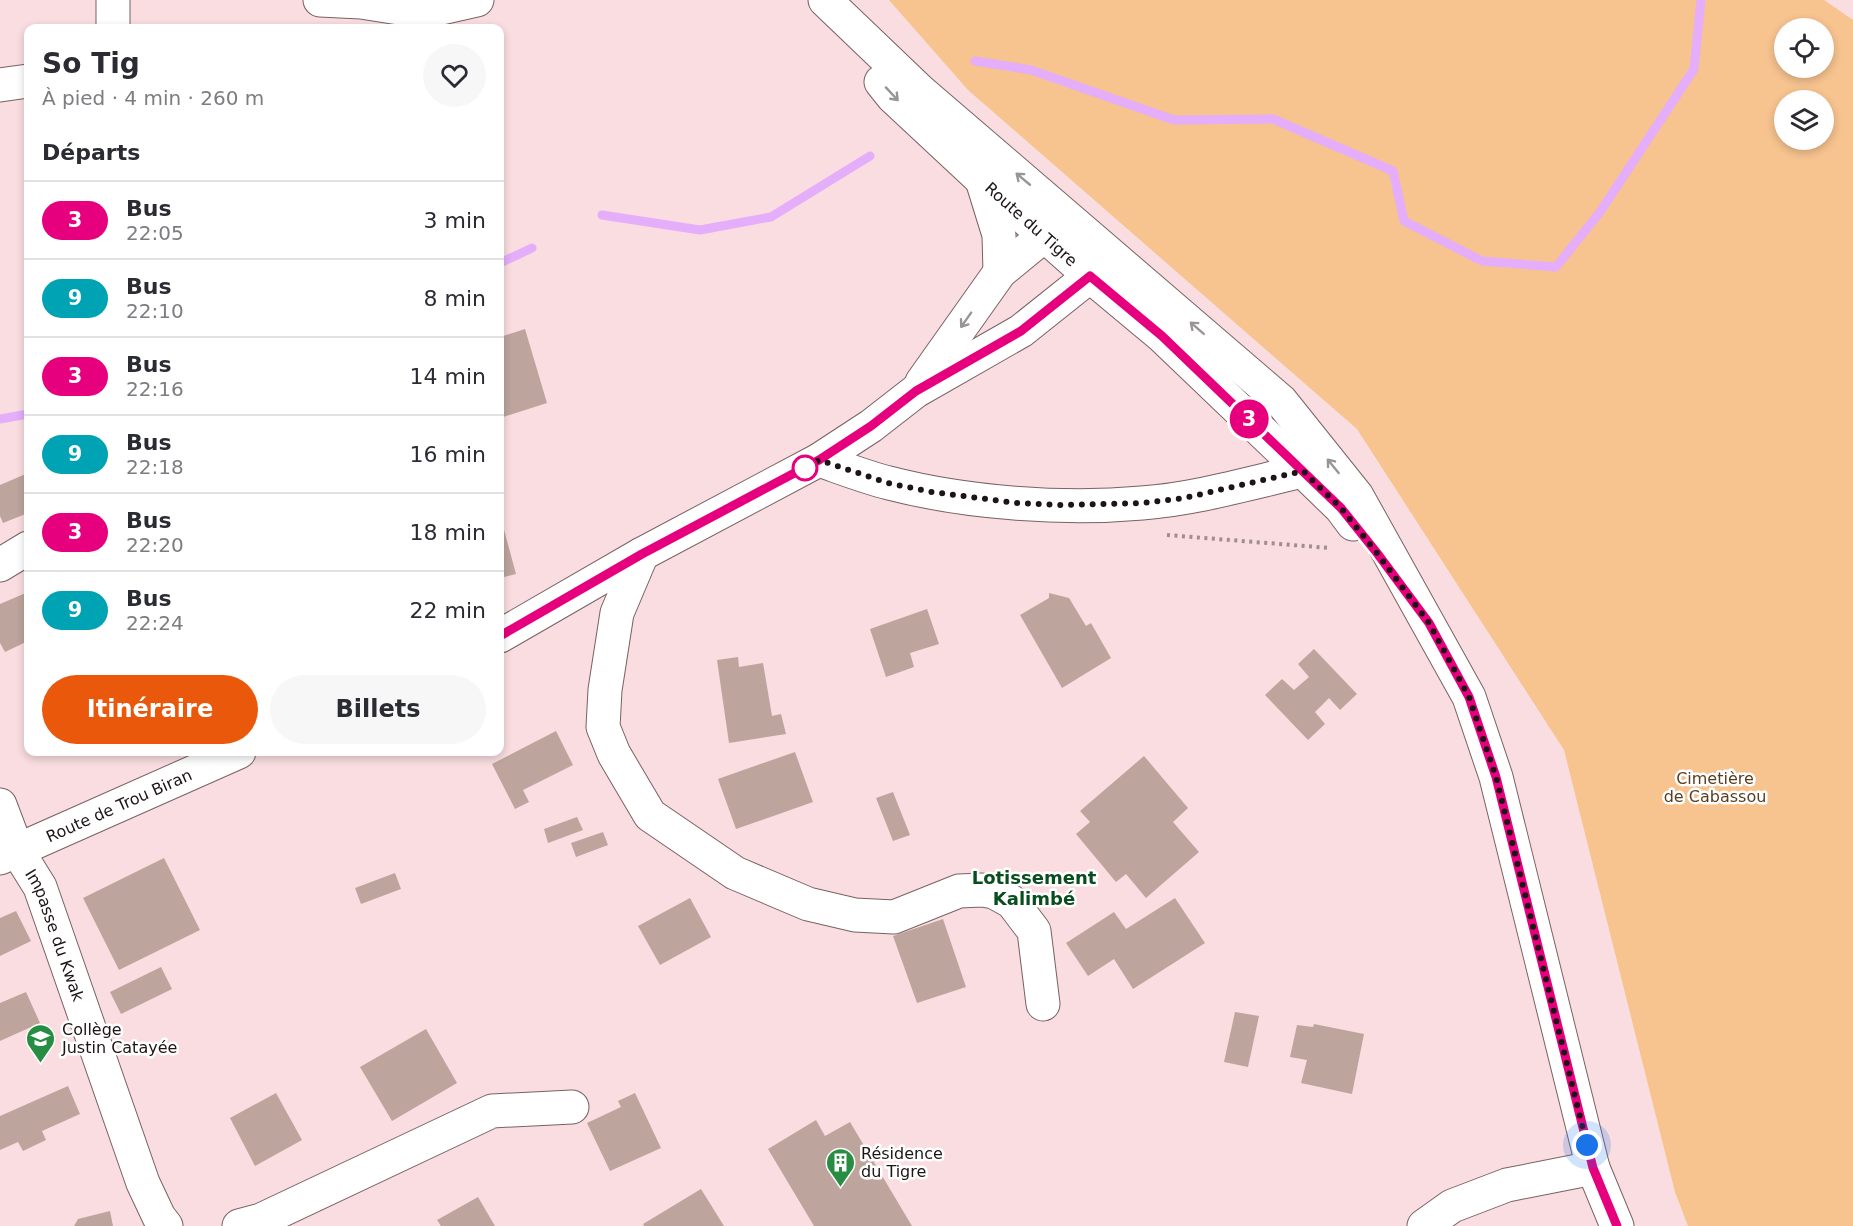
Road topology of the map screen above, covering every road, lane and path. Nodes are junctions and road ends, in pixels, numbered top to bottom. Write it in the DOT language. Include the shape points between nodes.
graph roads {
  1 [pos="113,0"];
  2 [pos="320,0"];
  3 [pos="477,0"];
  4 [pos="815,0"];
  5 [pos="825,0"];
  6 [pos="114,24"];
  7 [pos="24,82"];
  8 [pos="0,85"];
  9 [pos="982,180"];
  10 [pos="1057,226"];
  11 [pos="1099,264"];
  12 [pos="1000,272"];
  13 [pos="916,391"];
  14 [pos="819,460"];
  15 [pos="1303,471"];
  16 [pos="24,550"];
  17 [pos="642,554"];
  18 [pos="0,565"];
  19 [pos="1429,623"];
  20 [pos="504,634"];
  21 [pos="230,756"];
  22 [pos="0,805"];
  23 [pos="8,854"];
  24 [pos="1043,1004"];
  25 [pos="572,1107"];
  26 [pos="1593,1168"];
  27 [pos="1455,1216"];
  28 [pos="166,1226"];
  29 [pos="239,1226"];
  30 [pos="1424,1226"];
  31 [pos="1617,1226"];
  1 -- 6 [label="main road"];
  2 -- 3 [label="main road" via="424,12"];
  4 -- 9 [label="main road, Route du Tigre, one-way" via="893,96"];
  10 -- 5 [label="main road, Route du Tigre, one-way"];
  7 -- 8 [label="main road"];
  9 -- 10 [label="main road, Route du Tigre"];
  9 -- 12 [label="main road" via="999,235"];
  10 -- 11 [label="main road, Route du Tigre"];
  10 -- 12 [label="main road"];
  11 -- 13 [label="main road" via="1021,331"];
  11 -- 15 [label="main road, Route du Tigre" via="1162,336"];
  19 -- 11 [label="main road, Route du Tigre, one-way" via="1357,496 1281,401"];
  12 -- 13 [label="main road, one-way"];
  13 -- 14 [label="main road"];
  14 -- 15 [label="main road" via="888,483 932,492 1060,505 1174,499"];
  14 -- 17 [label="main road"];
  15 -- 19 [label="main road, Route du Tigre" via="1341,508"];
  16 -- 18 [label="main road"];
  17 -- 20 [label="main road"];
  17 -- 24 [label="main road" via="617,613 604,690 603,727 614,754 650,815 735,873 808,904 855,915 894,917 959,891 994,892 1012,902 1034,931"];
  19 -- 26 [label="main road, Route du Tigre" via="1469,697 1496,777"];
  21 -- 23 [label="main road, Route de Trou Biran"];
  22 -- 23 [label="main road, Impasse du Kwak"];
  23 -- 28 [label="main road, Impasse du Kwak" via="40,887 143,1183"];
  25 -- 29 [label="main road" via="492,1111 261,1220"];
  26 -- 27 [label="main road" via="1507,1185"];
  26 -- 31 [label="main road, Route du Tigre"];
  27 -- 30 [label="main road"];
}
